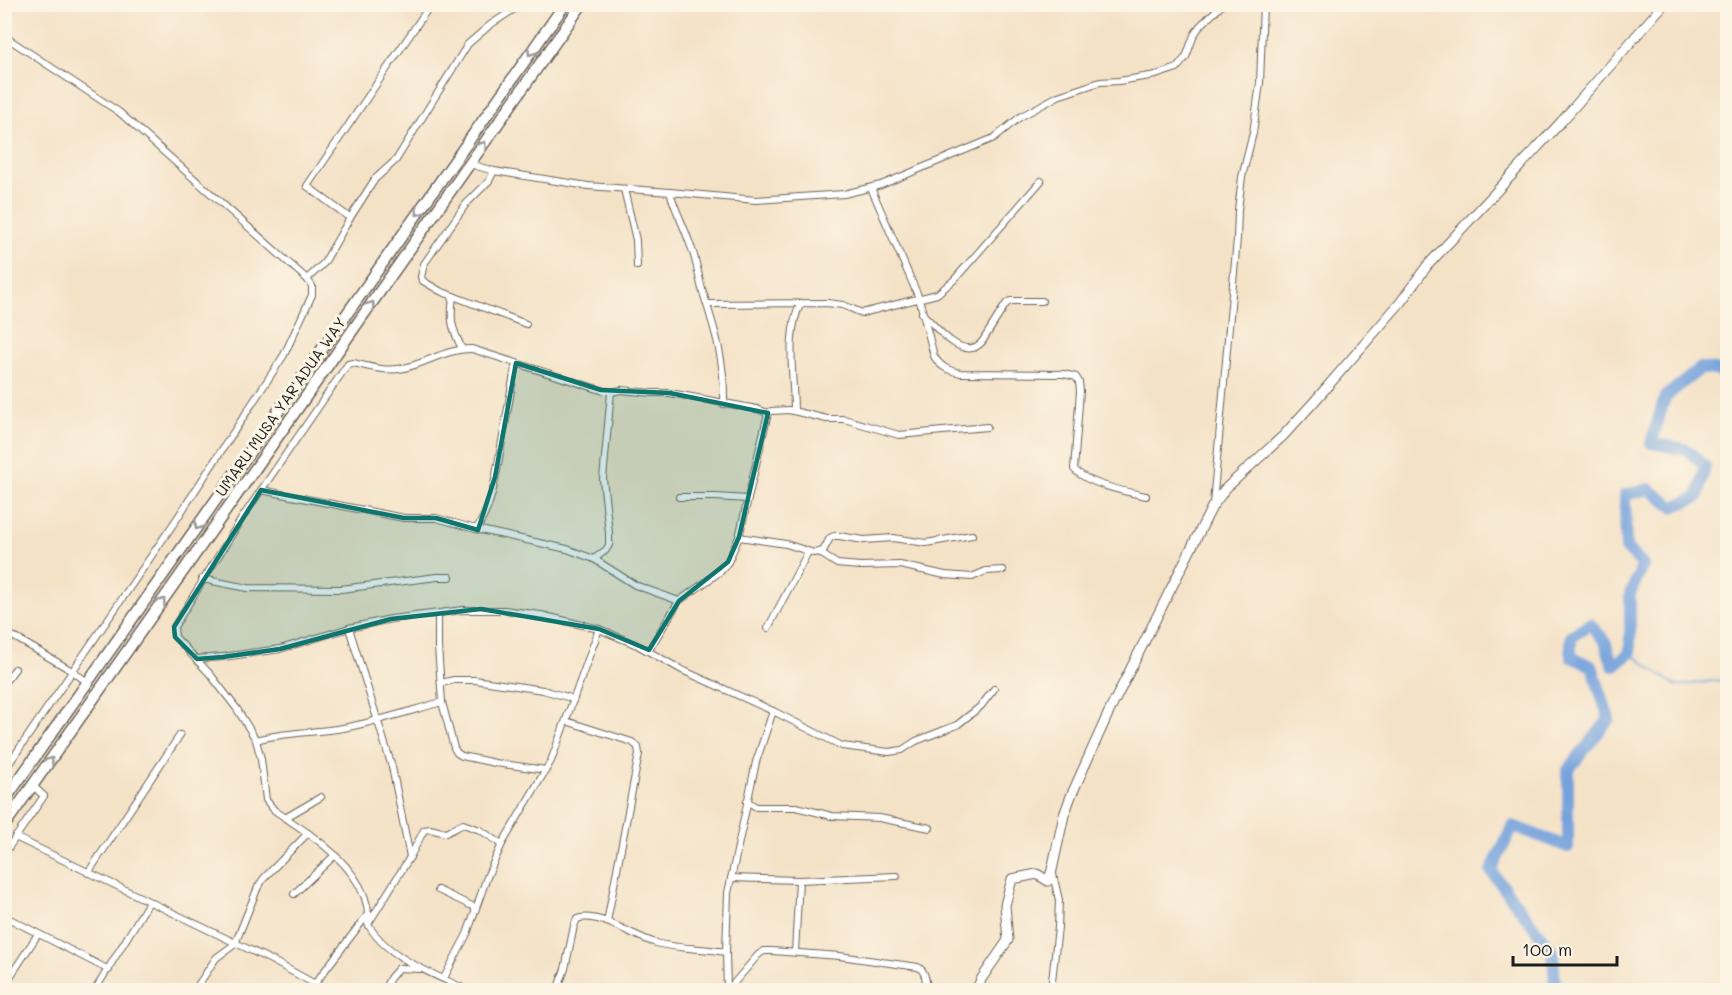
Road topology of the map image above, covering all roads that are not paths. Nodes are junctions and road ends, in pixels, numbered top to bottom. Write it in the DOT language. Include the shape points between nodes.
graph roads {
  1 [pos="432,4"];
  2 [pos="522,4"];
  3 [pos="565,4"];
  4 [pos="582,4"];
  5 [pos="1223,4"];
  6 [pos="1263,4"];
  7 [pos="1664,4"];
  8 [pos="4,36"];
  9 [pos="470,164"];
  10 [pos="494,171"];
  11 [pos="1041,181"];
  12 [pos="871,188"];
  13 [pos="624,189"];
  14 [pos="670,192"];
  15 [pos="350,218"];
  16 [pos="637,266"];
  17 [pos="307,279"];
  18 [pos="453,296"];
  19 [pos="919,298"];
  20 [pos="1042,301"];
  21 [pos="801,303"];
  22 [pos="708,304"];
  23 [pos="922,312"];
  24 [pos="526,324"];
  25 [pos="462,349"];
  26 [pos="516,363"];
  27 [pos="611,392"];
  28 [pos="724,404"];
  29 [pos="795,411"];
  30 [pos="768,413"];
  31 [pos="987,427"];
  32 [pos="261,490"];
  33 [pos="1146,496"];
  34 [pos="679,497"];
  35 [pos="748,500"];
  36 [pos="1212,507"];
  37 [pos="476,529"];
  38 [pos="972,535"];
  39 [pos="739,537"];
  40 [pos="808,552"];
  41 [pos="820,553"];
  42 [pos="594,559"];
  43 [pos="1003,570"];
  44 [pos="450,577"];
  45 [pos="202,579"];
  46 [pos="679,601"];
  47 [pos="438,613"];
  48 [pos="349,628"];
  49 [pos="768,628"];
  50 [pos="599,629"];
  51 [pos="4,631"];
  52 [pos="649,650"];
  53 [pos="197,659"];
  54 [pos="15,669"];
  55 [pos="74,672"];
  56 [pos="87,682"];
  57 [pos="4,683"];
  58 [pos="441,683"];
  59 [pos="994,689"];
  60 [pos="574,699"];
  61 [pos="442,702"];
  62 [pos="773,711"];
  63 [pos="377,720"];
  64 [pos="566,721"];
  65 [pos="180,735"];
  66 [pos="256,740"];
  67 [pos="546,770"];
  68 [pos="4,771"];
  69 [pos="33,786"];
  70 [pos="321,797"];
  71 [pos="4,801"];
  72 [pos="747,801"];
  73 [pos="285,818"];
  74 [pos="4,826"];
  75 [pos="930,828"];
  76 [pos="308,832"];
  77 [pos="15,837"];
  78 [pos="502,844"];
  79 [pos="4,854"];
  80 [pos="335,855"];
  81 [pos="410,857"];
  82 [pos="1053,870"];
  83 [pos="88,873"];
  84 [pos="897,876"];
  85 [pos="731,878"];
  86 [pos="799,880"];
  87 [pos="438,890"];
  88 [pos="294,894"];
  89 [pos="149,902"];
  90 [pos="476,908"];
  91 [pos="369,913"];
  92 [pos="4,916"];
  93 [pos="607,922"];
  94 [pos="368,924"];
  95 [pos="38,934"];
  96 [pos="235,944"];
  97 [pos="726,952"];
  98 [pos="795,952"];
  99 [pos="109,970"];
  100 [pos="423,970"];
  101 [pos="444,978"];
  102 [pos="4,986"];
  103 [pos="312,988"];
  104 [pos="95,990"];
  105 [pos="195,990"];
  106 [pos="326,990"];
  107 [pos="384,990"];
  108 [pos="467,990"];
  109 [pos="557,990"];
  110 [pos="728,990"];
  111 [pos="927,990"];
  112 [pos="976,990"];
  113 [pos="1051,990"];
  1 -- 15 [label="street" via="307,186"];
  2 -- 15 [label="street" via="468,44 396,160 375,179"];
  3 -- 56 [label="main road, UMARU MUSA YAR'ADUA WAY, one-way"];
  9 -- 4 [label="main road, UMARU MUSA YAR'ADUA WAY, one-way"];
  5 -- 12 [label="street" via="1200,26 1177,68 1156,75 1100,82 1058,96 1020,117 994,138"];
  6 -- 36 [label="street" via="1260,83 1238,210"];
  7 -- 36 [label="street" via="1427,266 1313,403 1225,489"];
  8 -- 17 [label="street" via="119,112"];
  9 -- 10 [label="street"];
  69 -- 9 [label="main road, UMARU MUSA YAR'ADUA WAY, one-way"];
  10 -- 13 [label="street"];
  10 -- 18 [label="street" via="466,204 421,272 423,281"];
  11 -- 19 [label="street" via="954,280 937,294"];
  12 -- 14 [label="street" via="844,194 756,200"];
  12 -- 19 [label="street"];
  13 -- 14 [label="street"];
  13 -- 16 [label="street" via="636,240"];
  14 -- 22 [label="street"];
  15 -- 17 [label="street" via="324,262"];
  17 -- 55 [label="street" via="312,295 284,355"];
  18 -- 24 [label="street"];
  18 -- 25 [label="street" via="450,317"];
  19 -- 21 [label="street" via="862,313 843,305"];
  19 -- 23 [label="street"];
  20 -- 23 [label="street" via="1010,301 982,342 972,349 942,335"];
  21 -- 22 [label="street"];
  21 -- 29 [label="street" via="792,352"];
  22 -- 28 [label="street" via="722,360"];
  23 -- 33 [label="street" via="934,356 953,372 1076,377 1080,391 1074,469 1120,491"];
  25 -- 26 [label="street"];
  25 -- 32 [label="street" via="386,371 348,364"];
  26 -- 27 [label="street"];
  26 -- 37 [label="street" via="495,477 486,513"];
  27 -- 28 [label="street" via="670,393"];
  27 -- 42 [label="street" via="603,479 609,544"];
  28 -- 30 [label="street"];
  29 -- 30 [label="street"];
  29 -- 31 [label="street" via="844,419 894,435"];
  30 -- 35 [label="street"];
  32 -- 37 [label="street" via="404,518 436,518"];
  32 -- 45 [label="street"];
  34 -- 35 [label="street"];
  35 -- 39 [label="street"];
  36 -- 82 [label="street" via="1071,796"];
  37 -- 42 [label="street" via="567,549"];
  38 -- 41 [label="street" via="926,543 834,536"];
  39 -- 40 [label="street" via="786,544"];
  39 -- 46 [label="street" via="721,571"];
  40 -- 41 [label="street"];
  40 -- 49 [label="street"];
  41 -- 43 [label="street" via="837,564 900,565 945,575 972,576"];
  42 -- 46 [label="street" via="635,585"];
  44 -- 45 [label="street" via="341,589 248,588"];
  45 -- 53 [label="street" via="173,632"];
  46 -- 52 [label="street"];
  47 -- 48 [label="street"];
  47 -- 50 [label="street" via="504,610"];
  47 -- 58 [label="street"];
  48 -- 53 [label="street" via="280,649"];
  48 -- 63 [label="street"];
  50 -- 52 [label="street"];
  50 -- 60 [label="street"];
  51 -- 55 [label="street"];
  52 -- 62 [label="street" via="682,670"];
  53 -- 66 [label="street"];
  54 -- 57 [label="street"];
  55 -- 56 [label="street"];
  55 -- 68 [label="street"];
  56 -- 71 [label="main road, UMARU MUSA YAR'ADUA WAY"];
  58 -- 60 [label="street" via="475,680"];
  58 -- 61 [label="street"];
  59 -- 62 [label="street" via="981,706 957,725 897,751 842,746"];
  60 -- 64 [label="street"];
  61 -- 63 [label="street"];
  61 -- 67 [label="street" via="457,753"];
  62 -- 72 [label="street"];
  63 -- 66 [label="street"];
  63 -- 81 [label="street" via="392,767"];
  64 -- 67 [label="street"];
  64 -- 93 [label="street" via="638,747"];
  65 -- 83 [label="street"];
  66 -- 73 [label="street" via="266,800"];
  67 -- 78 [label="street"];
  69 -- 74 [label="main road, UMARU MUSA YAR'ADUA WAY"];
  69 -- 77 [label="street" via="44,796"];
  70 -- 73 [label="street"];
  72 -- 75 [label="street" via="756,807 803,808 832,816 879,818"];
  72 -- 85 [label="street"];
  73 -- 76 [label="street"];
  76 -- 80 [label="street"];
  76 -- 96 [label="street" via="258,887"];
  77 -- 79 [label="street"];
  77 -- 83 [label="street"];
  78 -- 81 [label="street" via="467,824 446,833 426,828"];
  78 -- 90 [label="street"];
  80 -- 88 [label="street"];
  80 -- 91 [label="street" via="355,877"];
  81 -- 94 [label="street"];
  82 -- 112 [label="street" via="1048,881 1038,874 1012,879 1005,905 1008,940"];
  82 -- 113 [label="street" via="1059,900"];
  83 -- 89 [label="street"];
  84 -- 86 [label="street"];
  85 -- 86 [label="street"];
  85 -- 97 [label="street"];
  86 -- 98 [label="street"];
  87 -- 90 [label="street"];
  89 -- 96 [label="street"];
  89 -- 99 [label="street"];
  90 -- 101 [label="street"];
  91 -- 94 [label="street"];
  91 -- 103 [label="street"];
  92 -- 95 [label="street"];
  93 -- 97 [label="street" via="656,943"];
  93 -- 109 [label="street" via="583,916 577,919"];
  94 -- 100 [label="street" via="388,946"];
  95 -- 99 [label="street"];
  95 -- 102 [label="street"];
  96 -- 103 [label="street" via="272,960"];
  96 -- 105 [label="street" via="216,957"];
  97 -- 110 [label="street"];
  98 -- 110 [label="street" via="764,951"];
  98 -- 111 [label="street" via="918,967 924,973"];
  99 -- 104 [label="street"];
  100 -- 101 [label="street"];
  100 -- 107 [label="street" via="399,968"];
  101 -- 108 [label="street"];
  103 -- 106 [label="street"];
}
